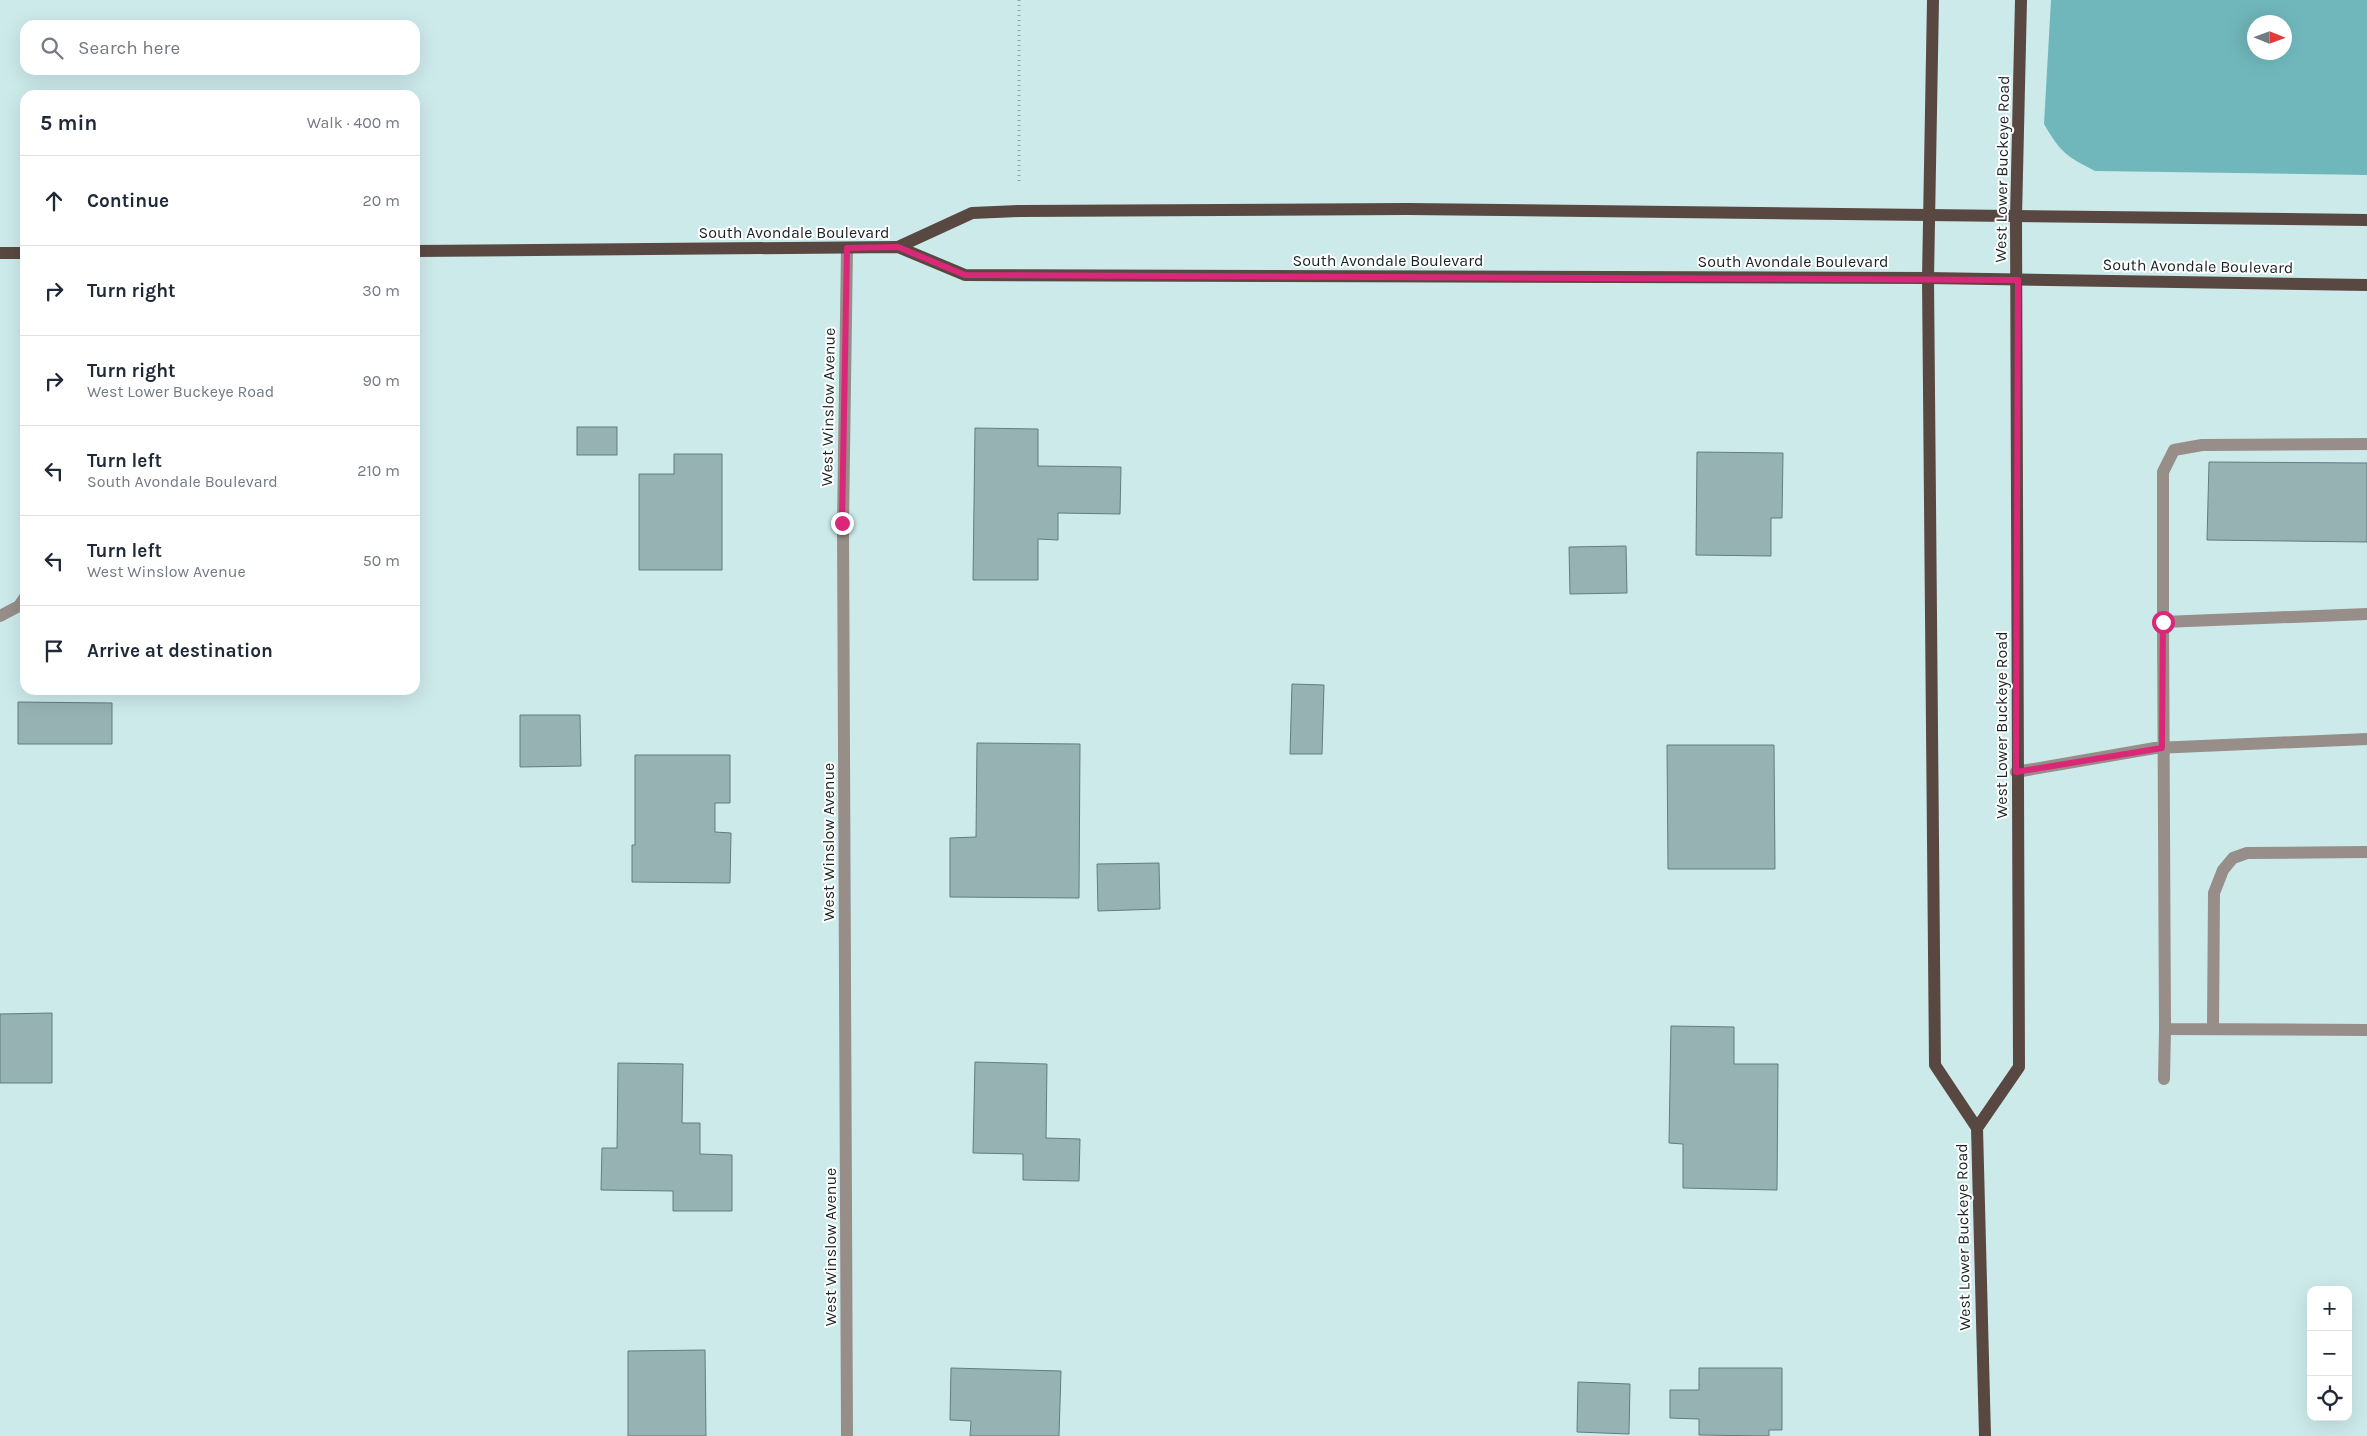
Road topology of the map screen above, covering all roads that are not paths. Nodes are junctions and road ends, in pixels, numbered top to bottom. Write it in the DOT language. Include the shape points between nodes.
graph roads {
  1 [pos="1933,0"];
  2 [pos="2021,0"];
  3 [pos="1929,216"];
  4 [pos="2016,217"];
  5 [pos="2367,220"];
  6 [pos="898,247"];
  7 [pos="847,248"];
  8 [pos="420,250"];
  9 [pos="0,253"];
  10 [pos="20,253"];
  11 [pos="1928,278"];
  12 [pos="2018,280"];
  13 [pos="2367,285"];
  14 [pos="2367,444"];
  15 [pos="20,604"];
  16 [pos="2367,614"];
  17 [pos="0,616"];
  18 [pos="2163,622"];
  19 [pos="2367,739"];
  20 [pos="2162,748"];
  21 [pos="2016,772"];
  22 [pos="2367,852"];
  23 [pos="2165,1029"];
  24 [pos="2213,1029"];
  25 [pos="2367,1030"];
  26 [pos="2164,1079"];
  27 [pos="1977,1128"];
  28 [pos="847,1436"];
  29 [pos="1985,1436"];
  1 -- 3 [label="main road"];
  2 -- 4 [label="main road, West Lower Buckeye Road"];
  3 -- 4 [label="main road"];
  3 -- 6 [label="main road" via="1407,209 1019,211 972,214"];
  3 -- 11 [label="main road"];
  4 -- 5 [label="main road"];
  4 -- 12 [label="main road, West Lower Buckeye Road"];
  6 -- 7 [label="main road, South Avondale Boulevard"];
  6 -- 11 [label="main road, South Avondale Boulevard" via="965,275"];
  7 -- 8 [label="main road, South Avondale Boulevard"];
  7 -- 28 [label="street, West Winslow Avenue" via="842,533"];
  9 -- 10 [label="main road"];
  11 -- 12 [label="main road, South Avondale Boulevard"];
  11 -- 27 [label="main road" via="1935,1066"];
  12 -- 13 [label="main road, South Avondale Boulevard"];
  12 -- 21 [label="main road, West Lower Buckeye Road"];
  14 -- 18 [label="street" via="2202,445 2174,450 2163,472"];
  15 -- 17 [label="street"];
  16 -- 18 [label="street"];
  18 -- 20 [label="street"];
  19 -- 20 [label="street"];
  20 -- 21 [label="street"];
  20 -- 23 [label="street"];
  21 -- 27 [label="main road, West Lower Buckeye Road" via="2019,1068"];
  22 -- 24 [label="street" via="2247,853 2233,858 2223,870 2214,893"];
  23 -- 24 [label="street"];
  23 -- 26 [label="street"];
  24 -- 25 [label="street"];
  27 -- 29 [label="main road, West Lower Buckeye Road"];
}
